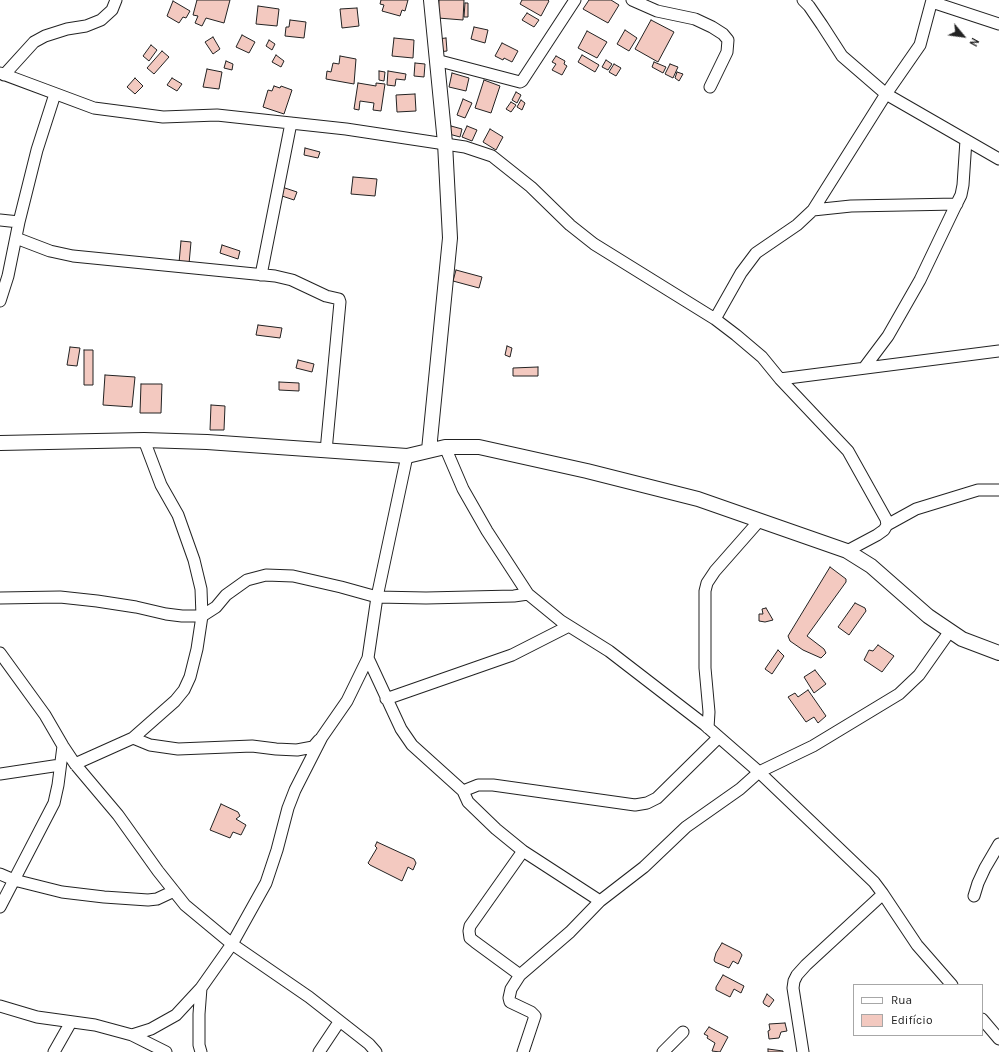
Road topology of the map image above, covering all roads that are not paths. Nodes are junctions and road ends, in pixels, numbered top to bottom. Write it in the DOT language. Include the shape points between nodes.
graph roads {
  1 [pos="104,0"];
  2 [pos="431,0"];
  3 [pos="575,0"];
  4 [pos="632,0"];
  5 [pos="803,0"];
  6 [pos="932,1"];
  7 [pos="114,5"];
  8 [pos="999,24"];
  9 [pos="436,60"];
  10 [pos="2,74"];
  11 [pos="710,87"];
  12 [pos="56,94"];
  13 [pos="886,94"];
  14 [pos="291,123"];
  15 [pos="966,140"];
  16 [pos="444,143"];
  17 [pos="999,159"];
  18 [pos="956,204"];
  19 [pos="813,210"];
  20 [pos="0,220"];
  21 [pos="19,222"];
  22 [pos="16,238"];
  23 [pos="33,245"];
  24 [pos="12,255"];
  25 [pos="261,274"];
  26 [pos="0,301"];
  27 [pos="715,319"];
  28 [pos="999,351"];
  29 [pos="864,368"];
  30 [pos="780,379"];
  31 [pos="144,440"];
  32 [pos="0,443"];
  33 [pos="444,447"];
  34 [pos="429,450"];
  35 [pos="326,451"];
  36 [pos="406,456"];
  37 [pos="999,490"];
  38 [pos="759,521"];
  39 [pos="887,524"];
  40 [pos="847,551"];
  41 [pos="528,594"];
  42 [pos="377,597"];
  43 [pos="0,598"];
  44 [pos="202,616"];
  45 [pos="569,626"];
  46 [pos="950,631"];
  47 [pos="0,653"];
  48 [pos="999,653"];
  49 [pos="368,658"];
  50 [pos="386,699"];
  51 [pos="708,728"];
  52 [pos="322,737"];
  53 [pos="719,737"];
  54 [pos="133,738"];
  55 [pos="62,746"];
  56 [pos="75,764"];
  57 [pos="60,765"];
  58 [pos="759,772"];
  59 [pos="0,774"];
  60 [pos="463,791"];
  61 [pos="999,844"];
  62 [pos="523,851"];
  63 [pos="0,874"];
  64 [pos="14,880"];
  65 [pos="174,891"];
  66 [pos="883,894"];
  67 [pos="974,896"];
  68 [pos="600,901"];
  69 [pos="0,907"];
  70 [pos="232,944"];
  71 [pos="520,975"];
  72 [pos="951,984"];
  73 [pos="201,988"];
  74 [pos="0,1006"];
  75 [pos="983,1020"];
  76 [pos="72,1022"];
  77 [pos="339,1022"];
  78 [pos="683,1032"];
  79 [pos="132,1035"];
  80 [pos="999,1038"];
  81 [pos="54,1052"];
  82 [pos="166,1052"];
  83 [pos="201,1052"];
  84 [pos="320,1052"];
  85 [pos="376,1052"];
  86 [pos="523,1052"];
  87 [pos="663,1052"];
  88 [pos="803,1052"];
  1 -- 7 [label="street"];
  2 -- 9 [label="street"];
  3 -- 9 [label="street" via="520,82"];
  4 -- 11 [label="street" via="657,11 695,19 723,34 728,40 727,52"];
  5 -- 13 [label="street" via="842,56"];
  6 -- 8 [label="street"];
  6 -- 13 [label="street" via="920,45"];
  7 -- 10 [label="street" via="101,20 45,36 34,42"];
  9 -- 16 [label="street"];
  10 -- 12 [label="street"];
  12 -- 14 [label="street" via="94,108 163,118 217,115"];
  12 -- 21 [label="street" via="37,150"];
  13 -- 15 [label="street"];
  13 -- 19 [label="street"];
  14 -- 16 [label="street"];
  14 -- 25 [label="street"];
  15 -- 17 [label="street"];
  15 -- 18 [label="street" via="963,185"];
  16 -- 27 [label="street" via="492,156 531,187 570,225 594,244"];
  16 -- 34 [label="street" via="450,238"];
  18 -- 19 [label="street" via="851,206"];
  18 -- 29 [label="street" via="920,280 888,336"];
  19 -- 27 [label="street" via="797,225 756,253 741,273"];
  20 -- 21 [label="street"];
  21 -- 22 [label="street"];
  22 -- 23 [label="street"];
  22 -- 24 [label="street"];
  23 -- 24 [label="street"];
  23 -- 25 [label="street" via="73,256"];
  24 -- 26 [label="street"];
  25 -- 35 [label="street" via="292,280 339,300"];
  27 -- 30 [label="street" via="762,357"];
  28 -- 29 [label="street"];
  29 -- 30 [label="street"];
  30 -- 39 [label="street" via="848,451"];
  31 -- 32 [label="street"];
  31 -- 35 [label="street"];
  31 -- 44 [label="street" via="161,485 178,515 194,560 201,589"];
  33 -- 34 [label="street"];
  33 -- 38 [label="street" via="479,448 587,471 698,499"];
  33 -- 41 [label="street" via="463,489"];
  34 -- 36 [label="street"];
  35 -- 36 [label="street"];
  36 -- 42 [label="street"];
  37 -- 39 [label="street" via="978,490 916,509"];
  38 -- 40 [label="street"];
  38 -- 51 [label="street" via="715,571 705,591"];
  39 -- 40 [label="street" via="877,535"];
  40 -- 46 [label="street" via="871,566 928,616"];
  41 -- 42 [label="street"];
  41 -- 45 [label="street"];
  42 -- 44 [label="street" via="293,576 266,575 247,580"];
  42 -- 49 [label="street"];
  43 -- 44 [label="street" via="60,597 136,607 166,614"];
  44 -- 54 [label="street" via="190,678 184,690"];
  45 -- 50 [label="street" via="512,655"];
  45 -- 51 [label="street" via="609,651"];
  46 -- 48 [label="street" via="962,639"];
  46 -- 58 [label="street" via="919,675 899,694 813,746"];
  47 -- 55 [label="street" via="45,715"];
  49 -- 50 [label="street"];
  49 -- 52 [label="street" via="346,701"];
  50 -- 60 [label="street" via="412,745"];
  51 -- 53 [label="street"];
  52 -- 54 [label="street" via="313,747 297,750 252,746 178,749 150,745"];
  52 -- 70 [label="street" via="288,808 266,884"];
  53 -- 58 [label="street"];
  53 -- 60 [label="street" via="656,798 647,803 635,805 493,785 478,785"];
  54 -- 56 [label="street"];
  55 -- 56 [label="street"];
  55 -- 57 [label="street"];
  56 -- 65 [label="street"];
  57 -- 59 [label="street"];
  57 -- 64 [label="street" via="54,803"];
  58 -- 66 [label="street" via="874,882"];
  58 -- 68 [label="street" via="740,789 686,827 644,867"];
  60 -- 62 [label="street" via="468,802"];
  61 -- 67 [label="street" via="984,868"];
  62 -- 68 [label="street"];
  62 -- 71 [label="street" via="468,931 470,938"];
  63 -- 64 [label="street"];
  64 -- 65 [label="street" via="62,892 130,899 157,899"];
  64 -- 69 [label="street"];
  65 -- 70 [label="street" via="185,905"];
  66 -- 72 [label="street" via="917,945"];
  66 -- 88 [label="street" via="797,975 793,988"];
  68 -- 71 [label="street" via="570,932"];
  70 -- 73 [label="street"];
  70 -- 77 [label="street" via="309,997"];
  71 -- 86 [label="street" via="511,988 510,1002 535,1016"];
  73 -- 79 [label="street" via="176,1016 151,1030"];
  73 -- 83 [label="street"];
  74 -- 76 [label="street" via="37,1018"];
  75 -- 80 [label="street"];
  76 -- 79 [label="street"];
  76 -- 81 [label="street"];
  77 -- 84 [label="street"];
  77 -- 85 [label="street"];
  78 -- 87 [label="street"];
  79 -- 82 [label="street"];
}
